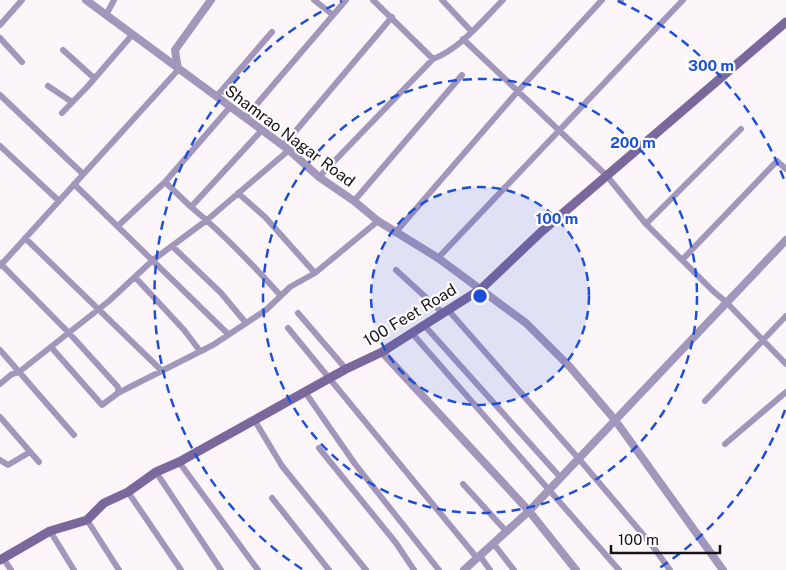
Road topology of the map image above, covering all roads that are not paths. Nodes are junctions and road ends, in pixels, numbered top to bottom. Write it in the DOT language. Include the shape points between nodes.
graph roads {
  1 [pos="22,0"];
  2 [pos="86,0"];
  3 [pos="114,0"];
  4 [pos="211,0"];
  5 [pos="314,0"];
  6 [pos="346,0"];
  7 [pos="373,0"];
  8 [pos="442,0"];
  9 [pos="503,0"];
  10 [pos="602,0"];
  11 [pos="683,0"];
  12 [pos="106,15"];
  13 [pos="333,15"];
  14 [pos="392,17"];
  15 [pos="786,22"];
  16 [pos="0,25"];
  17 [pos="272,32"];
  18 [pos="472,32"];
  19 [pos="132,35"];
  20 [pos="0,38"];
  21 [pos="463,39"];
  22 [pos="64,50"];
  23 [pos="433,59"];
  24 [pos="22,62"];
  25 [pos="178,70"];
  26 [pos="462,75"];
  27 [pos="94,78"];
  28 [pos="48,86"];
  29 [pos="518,91"];
  30 [pos="0,95"];
  31 [pos="216,97"];
  32 [pos="72,102"];
  33 [pos="230,107"];
  34 [pos="62,113"];
  35 [pos="245,118"];
  36 [pos="741,129"];
  37 [pos="262,130"];
  38 [pos="559,130"];
  39 [pos="0,146"];
  40 [pos="286,148"];
  41 [pos="786,169"];
  42 [pos="84,174"];
  43 [pos="607,176"];
  44 [pos="319,177"];
  45 [pos="165,182"];
  46 [pos="74,184"];
  47 [pos="238,193"];
  48 [pos="59,201"];
  49 [pos="354,201"];
  50 [pos="191,208"];
  51 [pos="207,220"];
  52 [pos="378,221"];
  53 [pos="646,224"];
  54 [pos="119,225"];
  55 [pos="395,233"];
  56 [pos="25,238"];
  57 [pos="786,240"];
  58 [pos="172,246"];
  59 [pos="438,258"];
  60 [pos="153,260"];
  61 [pos="682,260"];
  62 [pos="0,264"];
  63 [pos="396,270"];
  64 [pos="315,273"];
  65 [pos="135,277"];
  66 [pos="482,289"];
  67 [pos="281,296"];
  68 [pos="726,302"];
  69 [pos="99,309"];
  70 [pos="298,312"];
  71 [pos="446,312"];
  72 [pos="786,316"];
  73 [pos="246,322"];
  74 [pos="424,325"];
  75 [pos="288,328"];
  76 [pos="411,332"];
  77 [pos="69,333"];
  78 [pos="228,334"];
  79 [pos="762,341"];
  80 [pos="51,347"];
  81 [pos="0,350"];
  82 [pos="200,351"];
  83 [pos="382,352"];
  84 [pos="786,364"];
  85 [pos="346,369"];
  86 [pos="161,370"];
  87 [pos="19,372"];
  88 [pos="330,378"];
  89 [pos="0,384"];
  90 [pos="118,392"];
  91 [pos="305,392"];
  92 [pos="786,392"];
  93 [pos="705,401"];
  94 [pos="0,417"];
  95 [pos="615,420"];
  96 [pos="255,421"];
  97 [pos="74,435"];
  98 [pos="725,444"];
  99 [pos="319,448"];
  100 [pos="30,452"];
  101 [pos="579,459"];
  102 [pos="0,460"];
  103 [pos="39,462"];
  104 [pos="179,462"];
  105 [pos="156,472"];
  106 [pos="560,477"];
  107 [pos="463,484"];
  108 [pos="548,489"];
  109 [pos="128,492"];
  110 [pos="272,498"];
  111 [pos="529,511"];
  112 [pos="87,520"];
  113 [pos="50,531"];
  114 [pos="506,531"];
  115 [pos="493,543"];
  116 [pos="478,557"];
  117 [pos="1,559"];
  118 [pos="11,570"];
  119 [pos="74,570"];
  120 [pos="119,570"];
  121 [pos="181,570"];
  122 [pos="221,570"];
  123 [pos="258,570"];
  124 [pos="329,570"];
  125 [pos="366,570"];
  126 [pos="414,570"];
  127 [pos="439,570"];
  128 [pos="464,570"];
  129 [pos="490,570"];
  130 [pos="514,570"];
  131 [pos="576,570"];
  132 [pos="618,570"];
  133 [pos="670,570"];
  134 [pos="723,570"];
  1 -- 16 [label="street"];
  2 -- 12 [label="street, Shamrao Nagar Road"];
  3 -- 12 [label="street"];
  4 -- 25 [label="street" via="175,50"];
  5 -- 13 [label="street"];
  6 -- 13 [label="street"];
  7 -- 14 [label="street"];
  8 -- 18 [label="street"];
  9 -- 18 [label="street"];
  10 -- 29 [label="street"];
  11 -- 38 [label="street"];
  12 -- 19 [label="street, Shamrao Nagar Road"];
  13 -- 35 [label="street"];
  14 -- 23 [label="street"];
  14 -- 40 [label="street"];
  15 -- 43 [label="main road, 100 Feet Road"];
  17 -- 31 [label="street"];
  18 -- 21 [label="street"];
  19 -- 25 [label="street, Shamrao Nagar Road"];
  19 -- 27 [label="street"];
  20 -- 24 [label="street"];
  21 -- 23 [label="street" via="446,54"];
  21 -- 29 [label="street"];
  22 -- 27 [label="street"];
  23 -- 44 [label="street"];
  25 -- 31 [label="street, Shamrao Nagar Road"];
  25 -- 42 [label="street"];
  26 -- 49 [label="street"];
  27 -- 32 [label="street"];
  28 -- 32 [label="street"];
  29 -- 38 [label="street"];
  29 -- 55 [label="street"];
  30 -- 42 [label="street"];
  31 -- 33 [label="street, Shamrao Nagar Road"];
  32 -- 34 [label="street"];
  33 -- 35 [label="street, Shamrao Nagar Road"];
  33 -- 45 [label="street"];
  35 -- 37 [label="street, Shamrao Nagar Road"];
  36 -- 53 [label="street"];
  37 -- 40 [label="street, Shamrao Nagar Road"];
  37 -- 50 [label="street"];
  38 -- 43 [label="street"];
  38 -- 59 [label="street"];
  39 -- 48 [label="street"];
  40 -- 44 [label="street, Shamrao Nagar Road"];
  40 -- 47 [label="street"];
  41 -- 61 [label="street" via="777,161"];
  42 -- 46 [label="street"];
  43 -- 53 [label="street"];
  43 -- 66 [label="main road, 100 Feet Road" via="541,232"];
  44 -- 49 [label="street, Shamrao Nagar Road"];
  45 -- 50 [label="street"];
  45 -- 54 [label="street"];
  46 -- 48 [label="street"];
  46 -- 54 [label="street"];
  47 -- 51 [label="street"];
  47 -- 64 [label="street" via="265,217"];
  48 -- 56 [label="street"];
  49 -- 52 [label="street, Shamrao Nagar Road"];
  50 -- 51 [label="street"];
  51 -- 58 [label="street"];
  51 -- 67 [label="street"];
  52 -- 55 [label="street, Shamrao Nagar Road"];
  52 -- 64 [label="street"];
  53 -- 61 [label="street"];
  54 -- 60 [label="street"];
  55 -- 59 [label="street, Shamrao Nagar Road"];
  56 -- 62 [label="street"];
  56 -- 69 [label="street"];
  57 -- 68 [label="street"];
  58 -- 60 [label="street"];
  58 -- 73 [label="street"];
  59 -- 66 [label="street, Shamrao Nagar Road"];
  60 -- 65 [label="street"];
  60 -- 78 [label="street"];
  61 -- 68 [label="street"];
  62 -- 77 [label="street"];
  63 -- 71 [label="street"];
  64 -- 67 [label="street"];
  65 -- 69 [label="street"];
  65 -- 82 [label="street"];
  66 -- 71 [label="main road, 100 Feet Road"];
  66 -- 95 [label="street, Shamrao Nagar Road" via="526,323 570,367"];
  67 -- 73 [label="street"];
  68 -- 79 [label="street"];
  68 -- 95 [label="street"];
  69 -- 77 [label="street"];
  69 -- 86 [label="street"];
  70 -- 85 [label="street"];
  71 -- 74 [label="main road, 100 Feet Road"];
  71 -- 101 [label="street"];
  72 -- 79 [label="street"];
  73 -- 78 [label="street"];
  74 -- 76 [label="main road, 100 Feet Road"];
  74 -- 106 [label="street"];
  75 -- 88 [label="street"];
  76 -- 83 [label="main road, 100 Feet Road"];
  76 -- 108 [label="street"];
  77 -- 80 [label="street"];
  77 -- 90 [label="street" via="118,387"];
  78 -- 82 [label="street"];
  79 -- 84 [label="street"];
  79 -- 93 [label="street"];
  80 -- 87 [label="street"];
  80 -- 90 [label="street" via="102,405"];
  81 -- 87 [label="street"];
  82 -- 86 [label="street"];
  83 -- 85 [label="main road, 100 Feet Road"];
  83 -- 111 [label="street"];
  85 -- 88 [label="main road, 100 Feet Road"];
  86 -- 90 [label="street"];
  87 -- 89 [label="street"];
  87 -- 97 [label="street"];
  88 -- 91 [label="main road, 100 Feet Road"];
  88 -- 116 [label="street"];
  91 -- 96 [label="main road, 100 Feet Road"];
  91 -- 127 [label="street" via="355,464"];
  92 -- 98 [label="street"];
  94 -- 100 [label="street"];
  95 -- 101 [label="street"];
  95 -- 134 [label="street, Shamrao Nagar Road"];
  96 -- 104 [label="main road, 100 Feet Road"];
  96 -- 125 [label="street" via="282,466"];
  99 -- 126 [label="street"];
  100 -- 102 [label="street" via="8,465"];
  100 -- 103 [label="street"];
  101 -- 106 [label="street"];
  101 -- 133 [label="street"];
  104 -- 105 [label="main road, 100 Feet Road"];
  104 -- 123 [label="street"];
  105 -- 109 [label="main road, 100 Feet Road"];
  105 -- 122 [label="street"];
  106 -- 108 [label="street"];
  107 -- 114 [label="street"];
  108 -- 111 [label="street"];
  108 -- 132 [label="street"];
  109 -- 112 [label="main road, 100 Feet Road" via="104,503"];
  109 -- 121 [label="street"];
  110 -- 124 [label="street"];
  111 -- 114 [label="street"];
  111 -- 131 [label="street"];
  112 -- 113 [label="main road, 100 Feet Road"];
  112 -- 120 [label="street"];
  113 -- 117 [label="main road, 100 Feet Road"];
  113 -- 119 [label="street"];
  114 -- 115 [label="street"];
  115 -- 116 [label="street"];
  115 -- 130 [label="street"];
  116 -- 128 [label="street"];
  116 -- 129 [label="street"];
  117 -- 118 [label="street"];
}
